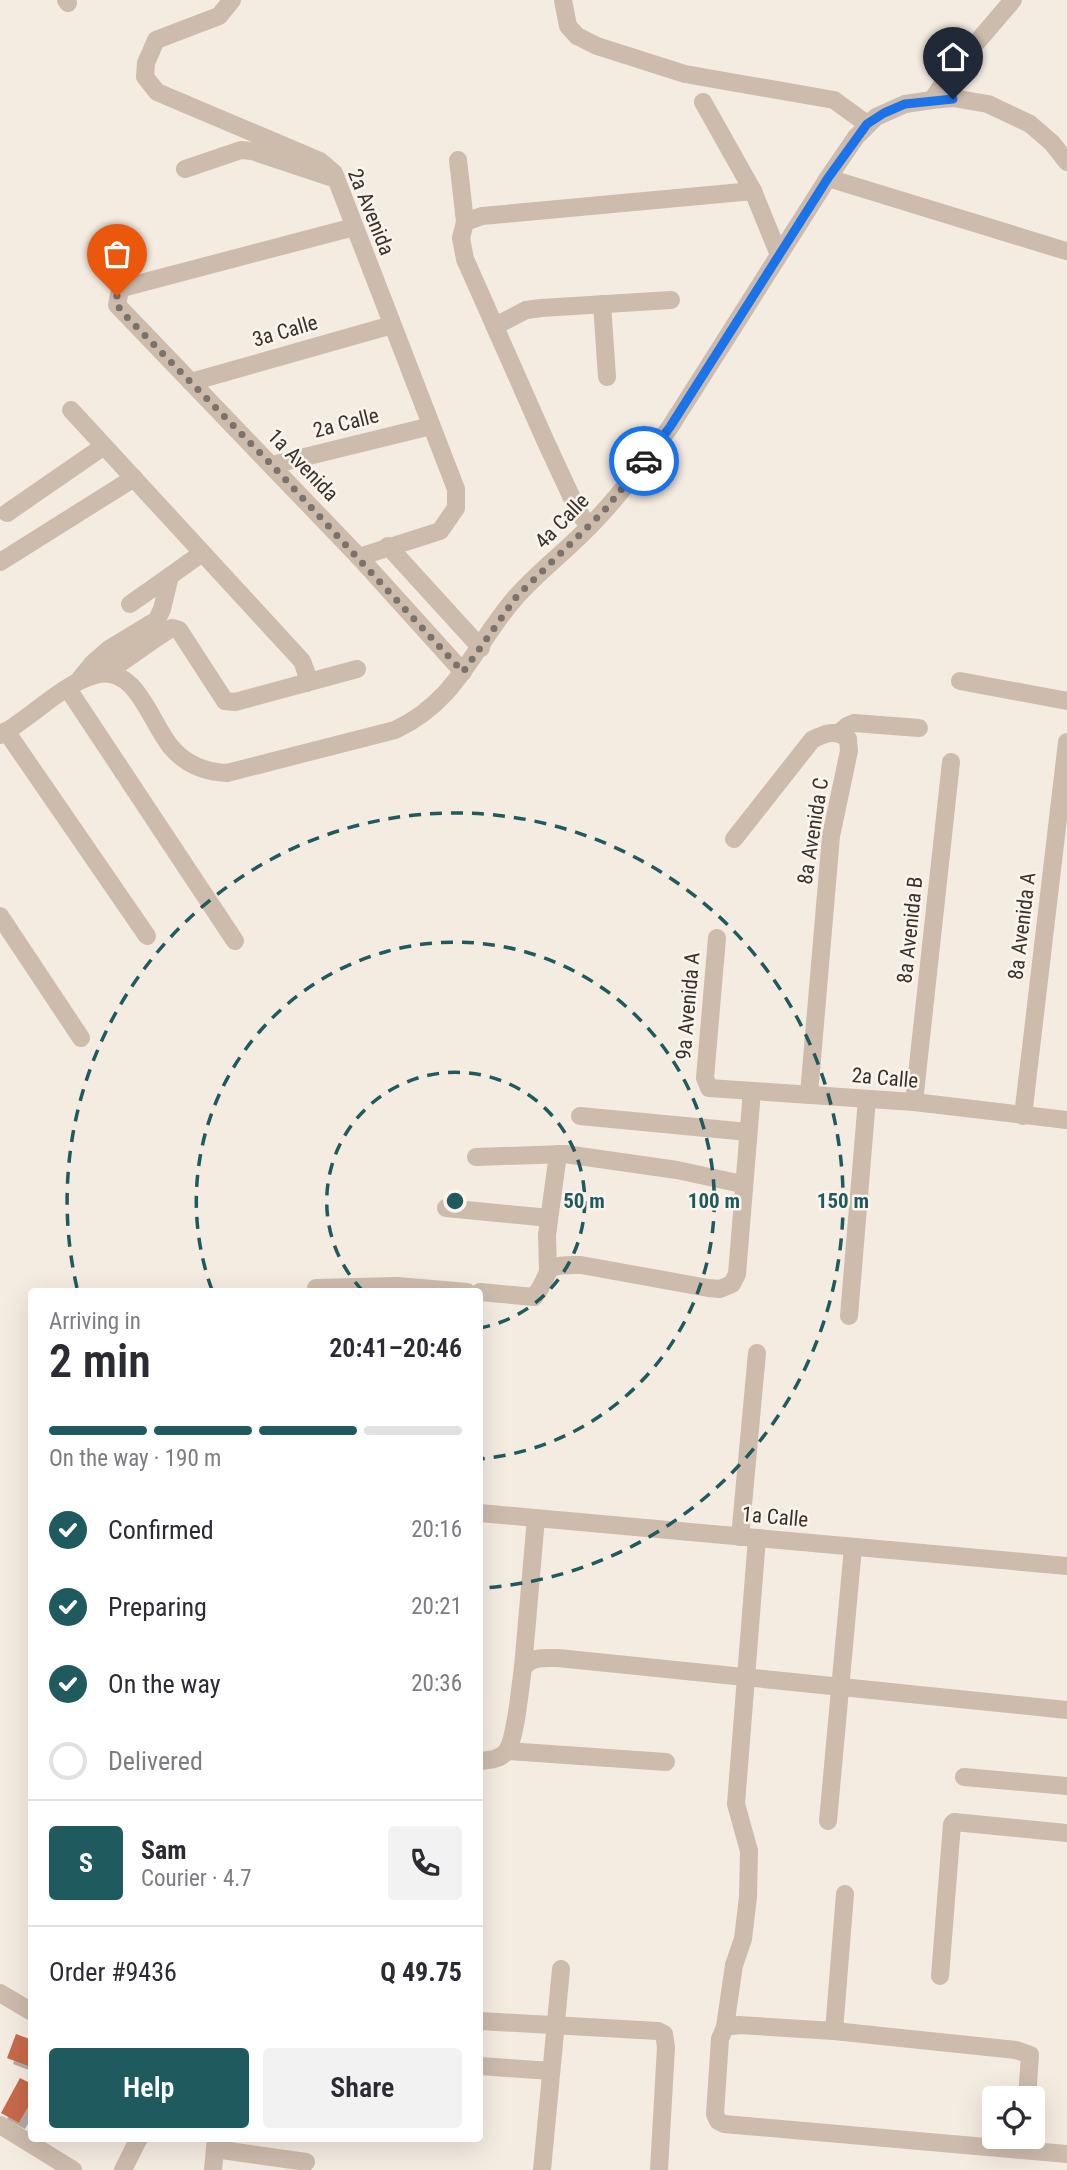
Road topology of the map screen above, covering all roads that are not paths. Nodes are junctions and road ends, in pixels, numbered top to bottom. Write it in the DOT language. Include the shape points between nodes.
graph roads {
  1 [pos="232,0"];
  2 [pos="563,0"];
  3 [pos="1013,0"];
  4 [pos="932,100"];
  5 [pos="704,102"];
  6 [pos="867,124"];
  7 [pos="458,160"];
  8 [pos="1067,162"];
  9 [pos="185,169"];
  10 [pos="828,178"];
  11 [pos="337,179"];
  12 [pos="753,191"];
  13 [pos="465,222"];
  14 [pos="354,227"];
  15 [pos="1066,251"];
  16 [pos="779,255"];
  17 [pos="671,300"];
  18 [pos="602,304"];
  19 [pos="392,325"];
  20 [pos="495,326"];
  21 [pos="607,377"];
  22 [pos="191,382"];
  23 [pos="71,410"];
  24 [pos="431,426"];
  25 [pos="104,446"];
  26 [pos="272,465"];
  27 [pos="134,478"];
  28 [pos="7,513"];
  29 [pos="589,527"];
  30 [pos="388,546"];
  31 [pos="202,553"];
  32 [pos="359,557"];
  33 [pos="0,562"];
  34 [pos="170,576"];
  35 [pos="130,604"];
  36 [pos="155,630"];
  37 [pos="481,648"];
  38 [pos="356,669"];
  39 [pos="463,672"];
  40 [pos="106,673"];
  41 [pos="960,681"];
  42 [pos="307,683"];
  43 [pos="73,686"];
  44 [pos="1067,701"];
  45 [pos="919,728"];
  46 [pos="3,733"];
  47 [pos="839,733"];
  48 [pos="1067,743"];
  49 [pos="951,762"];
  50 [pos="734,839"];
  51 [pos="0,916"];
  52 [pos="147,936"];
  53 [pos="717,938"];
  54 [pos="236,941"];
  55 [pos="81,1038"];
  56 [pos="705,1078"];
  57 [pos="752,1091"];
  58 [pos="809,1094"];
  59 [pos="867,1099"];
  60 [pos="914,1102"];
  61 [pos="580,1116"];
  62 [pos="1023,1116"];
  63 [pos="1067,1120"];
  64 [pos="748,1132"];
  65 [pos="558,1154"];
  66 [pos="476,1157"];
  67 [pos="743,1184"];
  68 [pos="446,1208"];
  69 [pos="550,1217"];
  70 [pos="548,1270"];
  71 [pos="316,1288"];
  72 [pos="420,1288"];
  73 [pos="483,1292"];
  74 [pos="849,1316"];
  75 [pos="757,1353"];
  76 [pos="483,1513"];
  77 [pos="536,1518"];
  78 [pos="748,1538"];
  79 [pos="853,1547"];
  80 [pos="1067,1566"];
  81 [pos="523,1668"];
  82 [pos="746,1676"];
  83 [pos="841,1686"];
  84 [pos="1067,1710"];
  85 [pos="507,1751"];
  86 [pos="483,1761"];
  87 [pos="666,1762"];
  88 [pos="964,1777"];
  89 [pos="1067,1786"];
  90 [pos="828,1821"];
  91 [pos="1067,1833"];
  92 [pos="845,1894"];
  93 [pos="561,1969"];
  94 [pos="940,1976"];
  95 [pos="0,1993"];
  96 [pos="28,2010"];
  97 [pos="483,2021"];
  98 [pos="555,2026"];
  99 [pos="725,2027"];
  100 [pos="834,2031"];
  101 [pos="483,2066"];
  102 [pos="551,2071"];
  103 [pos="1028,2086"];
  104 [pos="0,2125"];
  105 [pos="982,2141"];
  106 [pos="137,2142"];
  107 [pos="216,2144"];
  108 [pos="1045,2149"];
  109 [pos="1067,2154"];
  110 [pos="306,2162"];
  111 [pos="73,2170"];
  112 [pos="123,2170"];
  113 [pos="213,2170"];
  114 [pos="542,2170"];
  115 [pos="659,2170"];
  1 -- 11 [label="street, 2a Avenida" via="219,16 156,40 145,77 157,92 320,160"];
  2 -- 6 [label="street" via="568,26 597,46 685,74 834,100"];
  3 -- 4 [label="street"];
  4 -- 6 [label="street, 4a Calle" via="905,104"];
  4 -- 8 [label="street, 4a Calle" via="988,104 1019,117 1037,129"];
  5 -- 12 [label="street"];
  6 -- 10 [label="street, 4a Calle"];
  7 -- 13 [label="street"];
  9 -- 11 [label="street" via="241,150"];
  10 -- 15 [label="street"];
  10 -- 16 [label="street, 4a Calle"];
  11 -- 14 [label="street, 2a Avenida"];
  12 -- 13 [label="street" via="482,216"];
  12 -- 16 [label="street"];
  13 -- 20 [label="street" via="461,238 465,259"];
  14 -- 19 [label="street, 2a Avenida"];
  14 -- 22 [label="street, 1a Avenida" via="120,290 117,305"];
  16 -- 29 [label="street, 4a Calle" via="670,427"];
  17 -- 18 [label="street"];
  18 -- 20 [label="street" via="526,310"];
  18 -- 21 [label="street"];
  19 -- 22 [label="street, 3a Calle"];
  19 -- 24 [label="street, 2a Avenida"];
  20 -- 29 [label="street" via="544,440"];
  22 -- 26 [label="street, 1a Avenida"];
  23 -- 25 [label="street"];
  24 -- 26 [label="street, 2a Calle"];
  24 -- 30 [label="street, 2a Avenida" via="456,489 456,508 440,531"];
  25 -- 27 [label="street"];
  25 -- 28 [label="street"];
  26 -- 32 [label="street, 1a Avenida"];
  27 -- 31 [label="street"];
  27 -- 33 [label="street"];
  29 -- 37 [label="street, 4a Calle" via="517,596"];
  30 -- 32 [label="street"];
  30 -- 37 [label="street"];
  31 -- 34 [label="street"];
  31 -- 42 [label="street" via="302,662"];
  32 -- 39 [label="street, 1a Avenida"];
  34 -- 35 [label="street"];
  34 -- 36 [label="street"];
  36 -- 40 [label="street"];
  36 -- 42 [label="street" via="179,630 225,702"];
  36 -- 43 [label="street" via="109,649"];
  37 -- 39 [label="street, 4a Calle"];
  38 -- 42 [label="street"];
  39 -- 40 [label="street, 4a Calle" via="418,719 395,730 227,773 200,769 170,747 132,685"];
  40 -- 43 [label="street"];
  41 -- 44 [label="street"];
  43 -- 46 [label="street"];
  43 -- 54 [label="street"];
  45 -- 47 [label="street" via="855,723"];
  46 -- 52 [label="street"];
  47 -- 50 [label="street, 8a Avenida C" via="812,740"];
  47 -- 58 [label="street, 8a Avenida C" via="848,739 849,751 831,836"];
  48 -- 62 [label="street, 8a Avenida A"];
  49 -- 60 [label="street, 8a Avenida B"];
  51 -- 55 [label="street"];
  53 -- 56 [label="street, 9a Avenida A"];
  56 -- 57 [label="street, 2a Calle" via="709,1088"];
  57 -- 58 [label="street, 2a Calle"];
  57 -- 64 [label="street"];
  58 -- 59 [label="street, 2a Calle"];
  59 -- 60 [label="street, 2a Calle"];
  59 -- 74 [label="street"];
  60 -- 62 [label="street, 2a Calle"];
  61 -- 64 [label="street"];
  62 -- 63 [label="street, 2a Calle"];
  64 -- 67 [label="street"];
  65 -- 66 [label="street"];
  65 -- 67 [label="street" via="624,1161"];
  65 -- 69 [label="street"];
  67 -- 70 [label="street" via="736,1279 727,1287 708,1288 581,1265 561,1264"];
  68 -- 69 [label="street"];
  69 -- 70 [label="street"];
  70 -- 73 [label="street" via="534,1297"];
  71 -- 72 [label="street"];
  75 -- 78 [label="street"];
  76 -- 77 [label="street, 1a Calle"];
  77 -- 78 [label="street, 1a Calle"];
  77 -- 81 [label="street"];
  78 -- 79 [label="street, 1a Calle"];
  78 -- 82 [label="street"];
  79 -- 80 [label="street, 1a Calle"];
  79 -- 83 [label="street"];
  81 -- 82 [label="street" via="528,1661 558,1658"];
  81 -- 85 [label="street"];
  82 -- 83 [label="street"];
  82 -- 99 [label="street" via="736,1804 749,1851 748,1897"];
  83 -- 84 [label="street"];
  83 -- 90 [label="street"];
  85 -- 86 [label="street" via="497,1759"];
  85 -- 87 [label="street"];
  88 -- 89 [label="street"];
  91 -- 94 [label="street" via="952,1824"];
  92 -- 100 [label="street"];
  93 -- 98 [label="street"];
  95 -- 96 [label="street"];
  97 -- 98 [label="street"];
  98 -- 102 [label="street"];
  98 -- 115 [label="street" via="658,2031 666,2036"];
  99 -- 100 [label="street"];
  99 -- 105 [label="street" via="719,2039 715,2114 723,2124"];
  100 -- 103 [label="street" via="1025,2052 1030,2055"];
  101 -- 102 [label="street"];
  102 -- 114 [label="street"];
  104 -- 111 [label="street"];
  106 -- 112 [label="street"];
  107 -- 110 [label="street"];
  107 -- 113 [label="street"];
  108 -- 109 [label="street"];
}
